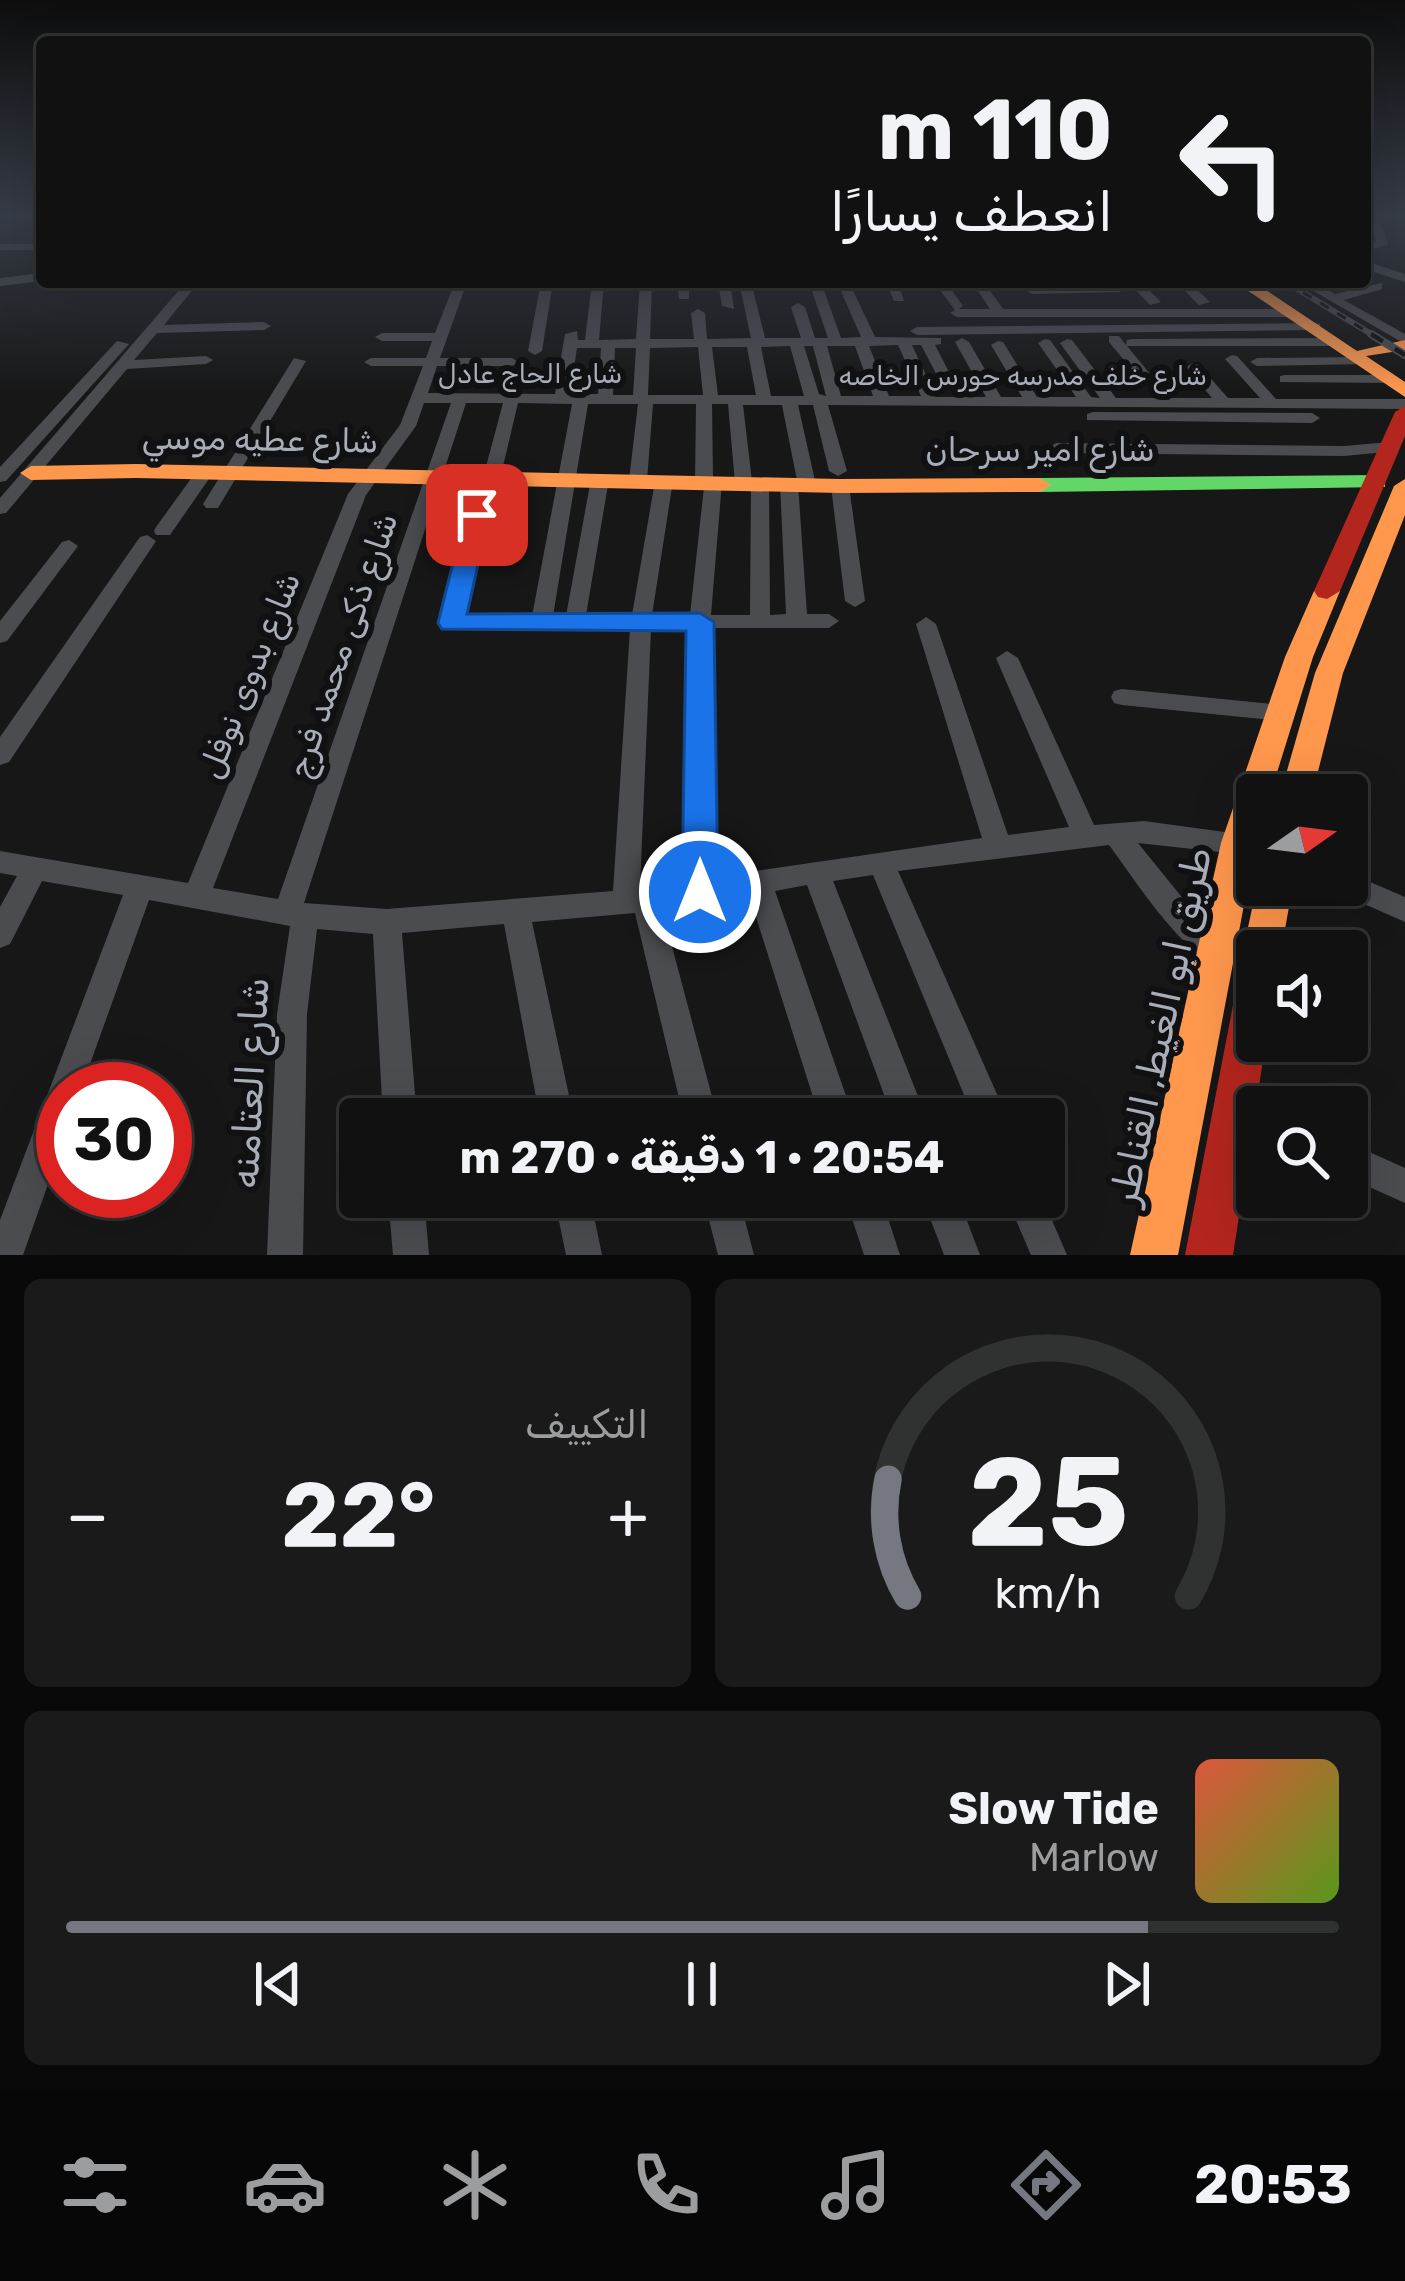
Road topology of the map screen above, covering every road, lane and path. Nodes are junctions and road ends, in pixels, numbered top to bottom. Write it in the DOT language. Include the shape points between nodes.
graph roads {
  1 [pos="36,278"];
  2 [pos="0,282"];
  3 [pos="1378,286"];
  4 [pos="173,288"];
  5 [pos="188,288"];
  6 [pos="459,288"];
  7 [pos="546,288"];
  8 [pos="598,288"];
  9 [pos="646,288"];
  10 [pos="725,288"];
  11 [pos="746,288"];
  12 [pos="815,288"];
  13 [pos="845,288"];
  14 [pos="895,288"];
  15 [pos="943,288"];
  16 [pos="982,288"];
  17 [pos="1031,288"];
  18 [pos="1074,288"];
  19 [pos="1115,288"];
  20 [pos="1140,288"];
  21 [pos="1188,288"];
  22 [pos="1253,288"];
  23 [pos="1265,288"];
  24 [pos="1314,288"];
  25 [pos="899,298"];
  26 [pos="1334,299"];
  27 [pos="1155,302"];
  28 [pos="1204,302"];
  29 [pos="1130,304"];
  30 [pos="1044,305"];
  31 [pos="1089,305"];
  32 [pos="729,306"];
  33 [pos="798,307"];
  34 [pos="698,313"];
  35 [pos="999,314"];
  36 [pos="264,326"];
  37 [pos="1314,327"];
  38 [pos="153,329"];
  39 [pos="778,329"];
  40 [pos="382,337"];
  41 [pos="442,337"];
  42 [pos="1112,337"];
  43 [pos="927,338"];
  44 [pos="813,340"];
  45 [pos="903,341"];
  46 [pos="865,342"];
  47 [pos="962,342"];
  48 [pos="1405,342"];
  49 [pos="703,343"];
  50 [pos="756,343"];
  51 [pos="1021,343"];
  52 [pos="1045,343"];
  53 [pos="1067,343"];
  54 [pos="600,344"];
  55 [pos="643,344"];
  56 [pos="998,345"];
  57 [pos="535,351"];
  58 [pos="1365,356"];
  59 [pos="1232,358"];
  60 [pos="206,360"];
  61 [pos="299,361"];
  62 [pos="371,362"];
  63 [pos="433,362"];
  64 [pos="487,362"];
  65 [pos="1257,362"];
  66 [pos="122,365"];
  67 [pos="1193,367"];
  68 [pos="945,378"];
  69 [pos="1285,379"];
  70 [pos="1148,380"];
  71 [pos="1403,391"];
  72 [pos="420,398"];
  73 [pos="467,398"];
  74 [pos="507,398"];
  75 [pos="562,398"];
  76 [pos="581,398"];
  77 [pos="605,398"];
  78 [pos="643,399"];
  79 [pos="708,399"];
  80 [pos="735,399"];
  81 [pos="764,399"];
  82 [pos="789,399"];
  83 [pos="822,399"];
  84 [pos="882,399"];
  85 [pos="930,400"];
  86 [pos="995,400"];
  87 [pos="1031,400"];
  88 [pos="1110,400"];
  89 [pos="1223,402"];
  90 [pos="1272,403"];
  91 [pos="1089,409"];
  92 [pos="1390,447"];
  93 [pos="1056,448"];
  94 [pos="31,473"];
  95 [pos="222,474"];
  96 [pos="0,477"];
  97 [pos="368,477"];
  98 [pos="488,478"];
  99 [pos="839,478"];
  100 [pos="433,479"];
  101 [pos="566,479"];
  102 [pos="600,479"];
  103 [pos="651,481"];
  104 [pos="709,482"];
  105 [pos="775,484"];
  106 [pos="1391,484"];
  107 [pos="212,504"];
  108 [pos="0,508"];
  109 [pos="69,546"];
  110 [pos="855,601"];
  111 [pos="760,621"];
  112 [pos="797,621"];
  113 [pos="829,621"];
  114 [pos="542,622"];
  115 [pos="575,622"];
  116 [pos="641,622"];
  117 [pos="700,622"];
  118 [pos="926,625"];
  119 [pos="0,636"];
  120 [pos="1007,658"];
  121 [pos="1122,697"];
  122 [pos="1281,713"];
  123 [pos="0,756"];
  124 [pos="1261,774"];
  125 [pos="1302,774"];
  126 [pos="1116,833"];
  127 [pos="1087,836"];
  128 [pos="1236,843"];
  129 [pos="998,846"];
  130 [pos="1236,853"];
  131 [pos="0,862"];
  132 [pos="881,862"];
  133 [pos="34,869"];
  134 [pos="815,873"];
  135 [pos="759,883"];
  136 [pos="139,889"];
  137 [pos="700,892"];
  138 [pos="1368,893"];
  139 [pos="194,898"];
  140 [pos="636,901"];
  141 [pos="1405,910"];
  142 [pos="517,913"];
  143 [pos="296,915"];
  144 [pos="387,922"];
  145 [pos="0,935"];
  146 [pos="1216,951"];
  147 [pos="75,1062"];
  148 [pos="399,1098"];
  149 [pos="553,1098"];
  150 [pos="695,1098"];
  151 [pos="830,1098"];
  152 [pos="902,1098"];
  153 [pos="982,1098"];
  154 [pos="1236,1147"];
  155 [pos="36,1169"];
  156 [pos="1368,1169"];
  157 [pos="1405,1186"];
  158 [pos="408,1218"];
  159 [pos="576,1218"];
  160 [pos="726,1218"];
  161 [pos="870,1218"];
  162 [pos="948,1218"];
  163 [pos="1033,1218"];
  164 [pos="5,1255"];
  165 [pos="285,1255"];
  166 [pos="411,1255"];
  167 [pos="584,1255"];
  168 [pos="736,1255"];
  169 [pos="882,1255"];
  170 [pos="962,1255"];
  171 [pos="1049,1255"];
  172 [pos="1154,1255"];
  173 [pos="1209,1255"];
  1 -- 2 [label="street"];
  3 -- 26 [label="street"];
  4 -- 96 [label="street"];
  5 -- 38 [label="street"];
  6 -- 41 [label="street, شارع بدوى نوفل"];
  7 -- 57 [label="street"];
  8 -- 54 [label="street"];
  9 -- 55 [label="street"];
  10 -- 32 [label="street"];
  11 -- 50 [label="street"];
  12 -- 44 [label="street"];
  13 -- 46 [label="street"];
  14 -- 25 [label="street"];
  15 -- 35 [label="street" via="956,310"];
  16 -- 35 [label="street"];
  17 -- 30 [label="street"];
  18 -- 31 [label="street"];
  19 -- 29 [label="street"];
  20 -- 27 [label="street"];
  21 -- 28 [label="street"];
  22 -- 37 [label="main road"];
  23 -- 58 [label="main road"];
  24 -- 26 [label="street"];
  26 -- 48 [label="street"];
  33 -- 44 [label="street"];
  34 -- 49 [label="street"];
  35 -- 37 [label="street"];
  36 -- 38 [label="street"];
  37 -- 42 [label="street"];
  37 -- 42 [label="street"];
  37 -- 58 [label="main road"];
  38 -- 66 [label="street"];
  39 -- 44 [label="street"];
  40 -- 41 [label="street"];
  41 -- 63 [label="street, شارع بدوى نوفل"];
  42 -- 43 [label="street"];
  42 -- 53 [label="street"];
  42 -- 70 [label="street"];
  43 -- 45 [label="street"];
  43 -- 68 [label="street"];
  44 -- 46 [label="street"];
  44 -- 50 [label="street"];
  44 -- 83 [label="street"];
  45 -- 46 [label="street"];
  45 -- 85 [label="street"];
  46 -- 84 [label="street"];
  47 -- 86 [label="street"];
  48 -- 58 [label="main road"];
  49 -- 50 [label="street"];
  49 -- 55 [label="street"];
  49 -- 79 [label="street"];
  50 -- 81 [label="street"];
  51 -- 52 [label="street"];
  52 -- 53 [label="street"];
  52 -- 91 [label="street"];
  53 -- 88 [label="street"];
  54 -- 55 [label="street"];
  54 -- 75 [label="street" via="572,337"];
  54 -- 77 [label="street"];
  55 -- 78 [label="street"];
  56 -- 87 [label="street"];
  58 -- 65 [label="street"];
  58 -- 71 [label="main road"];
  59 -- 90 [label="street"];
  60 -- 66 [label="street"];
  61 -- 95 [label="street"];
  62 -- 63 [label="street"];
  63 -- 64 [label="street"];
  63 -- 72 [label="street, شارع بدوى نوفل"];
  64 -- 73 [label="street, شارع ذكى محمد فرج"];
  64 -- 74 [label="street" via="513,357"];
  66 -- 94 [label="street"];
  67 -- 89 [label="street"];
  69 -- 71 [label="street"];
  71 -- 90 [label="street, شارع خلف مدرسه حورس الخاصه"];
  71 -- 91 [label="street"];
  71 -- 92 [label="main road, طريق ابو الغيط, القناطر"];
  72 -- 73 [label="street, شارع الحاج عادل"];
  72 -- 97 [label="street, شارع بدوى نوفل" via="403,435"];
  73 -- 74 [label="street, شارع الحاج عادل"];
  73 -- 100 [label="street, شارع ذكى محمد فرج"];
  74 -- 75 [label="street, شارع الحاج عادل"];
  74 -- 98 [label="street"];
  75 -- 76 [label="street, شارع الحاج عادل"];
  76 -- 77 [label="street, شارع الحاج عادل"];
  76 -- 101 [label="street"];
  77 -- 78 [label="street, شارع الحاج عادل"];
  78 -- 79 [label="street, شارع خلف مدرسه حورس الخاصه"];
  78 -- 103 [label="street"];
  79 -- 80 [label="street, شارع خلف مدرسه حورس الخاصه"];
  79 -- 104 [label="street"];
  80 -- 81 [label="street, شارع خلف مدرسه حورس الخاصه"];
  80 -- 105 [label="street"];
  81 -- 82 [label="street, شارع خلف مدرسه حورس الخاصه"];
  82 -- 83 [label="street, شارع خلف مدرسه حورس الخاصه"];
  82 -- 105 [label="street"];
  83 -- 84 [label="street, شارع خلف مدرسه حورس الخاصه"];
  83 -- 99 [label="street"];
  84 -- 85 [label="street, شارع خلف مدرسه حورس الخاصه"];
  85 -- 86 [label="street, شارع خلف مدرسه حورس الخاصه"];
  86 -- 87 [label="street, شارع خلف مدرسه حورس الخاصه"];
  87 -- 91 [label="street, شارع خلف مدرسه حورس الخاصه"];
  88 -- 89 [label="street, شارع خلف مدرسه حورس الخاصه"];
  88 -- 91 [label="street, شارع خلف مدرسه حورس الخاصه"];
  89 -- 90 [label="street, شارع خلف مدرسه حورس الخاصه"];
  92 -- 93 [label="street"];
  92 -- 106 [label="main road, طريق ابو الغيط, القناطر"];
  94 -- 95 [label="main road, شارع عطيه موسي"];
  94 -- 108 [label="street"];
  95 -- 97 [label="main road, شارع عطيه موسي"];
  95 -- 107 [label="street"];
  95 -- 123 [label="street" via="155,536"];
  97 -- 100 [label="main road, شارع عطيه موسي"];
  97 -- 139 [label="street, شارع بدوى نوفل"];
  98 -- 100 [label="main road, شارع عطيه موسي"];
  98 -- 101 [label="main road, شارع عطيه موسي"];
  98 -- 114 [label="street" via="451,623"];
  99 -- 105 [label="main road, شارع امير سرحان"];
  99 -- 106 [label="main road, شارع امير سرحان"];
  99 -- 110 [label="street"];
  100 -- 143 [label="street, شارع ذكى محمد فرج"];
  101 -- 102 [label="main road, شارع عطيه موسي"];
  101 -- 114 [label="street"];
  102 -- 103 [label="main road, شارع عطيه موسي"];
  102 -- 115 [label="street"];
  103 -- 104 [label="main road, شارع عطيه موسي"];
  103 -- 116 [label="street"];
  104 -- 105 [label="main road, شارع امير سرحان"];
  104 -- 117 [label="street"];
  105 -- 111 [label="street"];
  105 -- 112 [label="street"];
  106 -- 122 [label="main road, طريق ابو الغيط, القناطر" via="1299,658"];
  106 -- 125 [label="main road, طريق ابو الغيط, القناطر"];
  109 -- 119 [label="street"];
  111 -- 112 [label="street"];
  111 -- 117 [label="street"];
  112 -- 113 [label="street"];
  114 -- 115 [label="street"];
  115 -- 116 [label="street"];
  116 -- 117 [label="street"];
  116 -- 140 [label="street"];
  117 -- 137 [label="street"];
  118 -- 129 [label="street"];
  120 -- 127 [label="street"];
  121 -- 122 [label="street"];
  122 -- 124 [label="main road, طريق ابو الغيط, القناطر"];
  126 -- 127 [label="street"];
  126 -- 128 [label="street"];
  126 -- 146 [label="street"];
  127 -- 129 [label="street"];
  129 -- 132 [label="street"];
  130 -- 146 [label="main road, طريق ابو الغيط, القناطر"];
  131 -- 133 [label="street"];
  132 -- 134 [label="street"];
  132 -- 153 [label="street"];
  133 -- 136 [label="street"];
  133 -- 145 [label="street"];
  134 -- 135 [label="street"];
  134 -- 152 [label="street"];
  135 -- 137 [label="street"];
  135 -- 151 [label="street"];
  136 -- 139 [label="street"];
  136 -- 147 [label="street"];
  137 -- 140 [label="street"];
  138 -- 141 [label="street"];
  139 -- 143 [label="street"];
  140 -- 142 [label="street"];
  140 -- 150 [label="street"];
  142 -- 144 [label="street"];
  142 -- 149 [label="street"];
  143 -- 144 [label="street"];
  143 -- 165 [label="street, شارع العتامنه"];
  144 -- 148 [label="street"];
  146 -- 172 [label="main road, طريق ابو الغيط, القناطر"];
  154 -- 173 [label="main road"];
  155 -- 164 [label="street"];
  156 -- 157 [label="street"];
  158 -- 166 [label="street"];
  159 -- 167 [label="street"];
  160 -- 168 [label="street"];
  161 -- 169 [label="street"];
  162 -- 170 [label="street"];
  163 -- 171 [label="street"];
}
